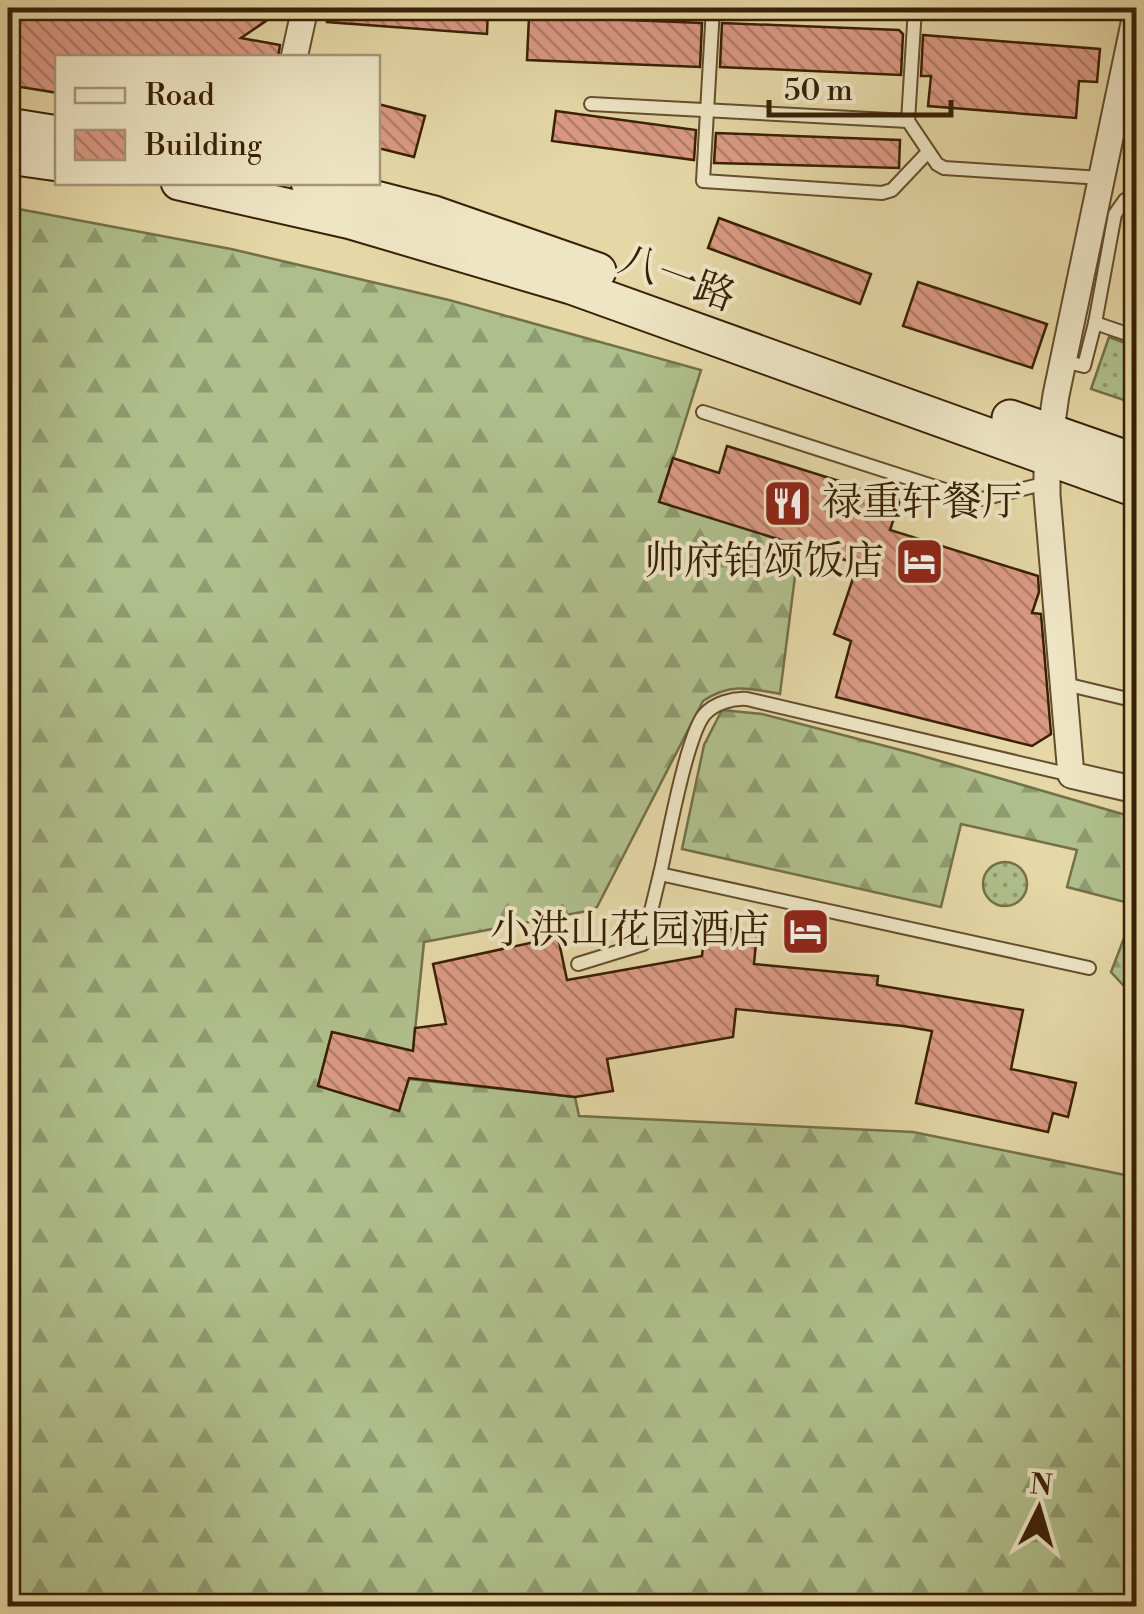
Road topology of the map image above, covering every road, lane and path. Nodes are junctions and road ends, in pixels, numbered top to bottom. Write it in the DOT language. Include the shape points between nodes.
graph roads {
  1 [pos="305,8"];
  2 [pos="714,8"];
  3 [pos="915,8"];
  4 [pos="1136,14"];
  5 [pos="295,55"];
  6 [pos="592,104"];
  7 [pos="708,111"];
  8 [pos="908,121"];
  9 [pos="8,126"];
  10 [pos="55,134"];
  11 [pos="927,153"];
  12 [pos="8,156"];
  13 [pos="55,163"];
  14 [pos="1102,178"];
  15 [pos="192,185"];
  16 [pos="322,185"];
  17 [pos="1136,195"];
  18 [pos="1094,323"];
  19 [pos="1136,337"];
  20 [pos="1063,361"];
  21 [pos="703,412"];
  22 [pos="1048,457"];
  23 [pos="1136,462"];
  24 [pos="1136,489"];
  25 [pos="1065,684"];
  26 [pos="1136,701"];
  27 [pos="1071,776"];
  28 [pos="1136,790"];
  29 [pos="660,874"];
  30 [pos="578,964"];
  31 [pos="1089,968"];
  1 -- 5 [label="street"];
  2 -- 7 [label="lane"];
  3 -- 8 [label="lane"];
  4 -- 14 [label="street"];
  6 -- 7 [label="lane"];
  7 -- 8 [label="lane"];
  7 -- 11 [label="lane" via="703,180 882,192 892,190"];
  8 -- 11 [label="lane"];
  9 -- 10 [label="main road"];
  11 -- 14 [label="lane" via="944,168"];
  12 -- 13 [label="main road"];
  14 -- 20 [label="street"];
  15 -- 22 [label="main road, 八一路" via="351,221 554,281"];
  16 -- 22 [label="main road, 八一路" via="500,236"];
  17 -- 18 [label="lane" via="1115,214"];
  18 -- 19 [label="lane"];
  18 -- 20 [label="lane" via="1084,366"];
  20 -- 22 [label="street"];
  21 -- 22 [label="lane" via="970,498 982,499"];
  22 -- 23 [label="main road, 八一路"];
  22 -- 24 [label="main road, 八一路"];
  22 -- 25 [label="street"];
  25 -- 26 [label="lane"];
  25 -- 27 [label="street"];
  27 -- 28 [label="street"];
  27 -- 29 [label="lane" via="730,700 708,710 694,734"];
  29 -- 30 [label="lane" via="643,944"];
  29 -- 31 [label="lane"];
}
